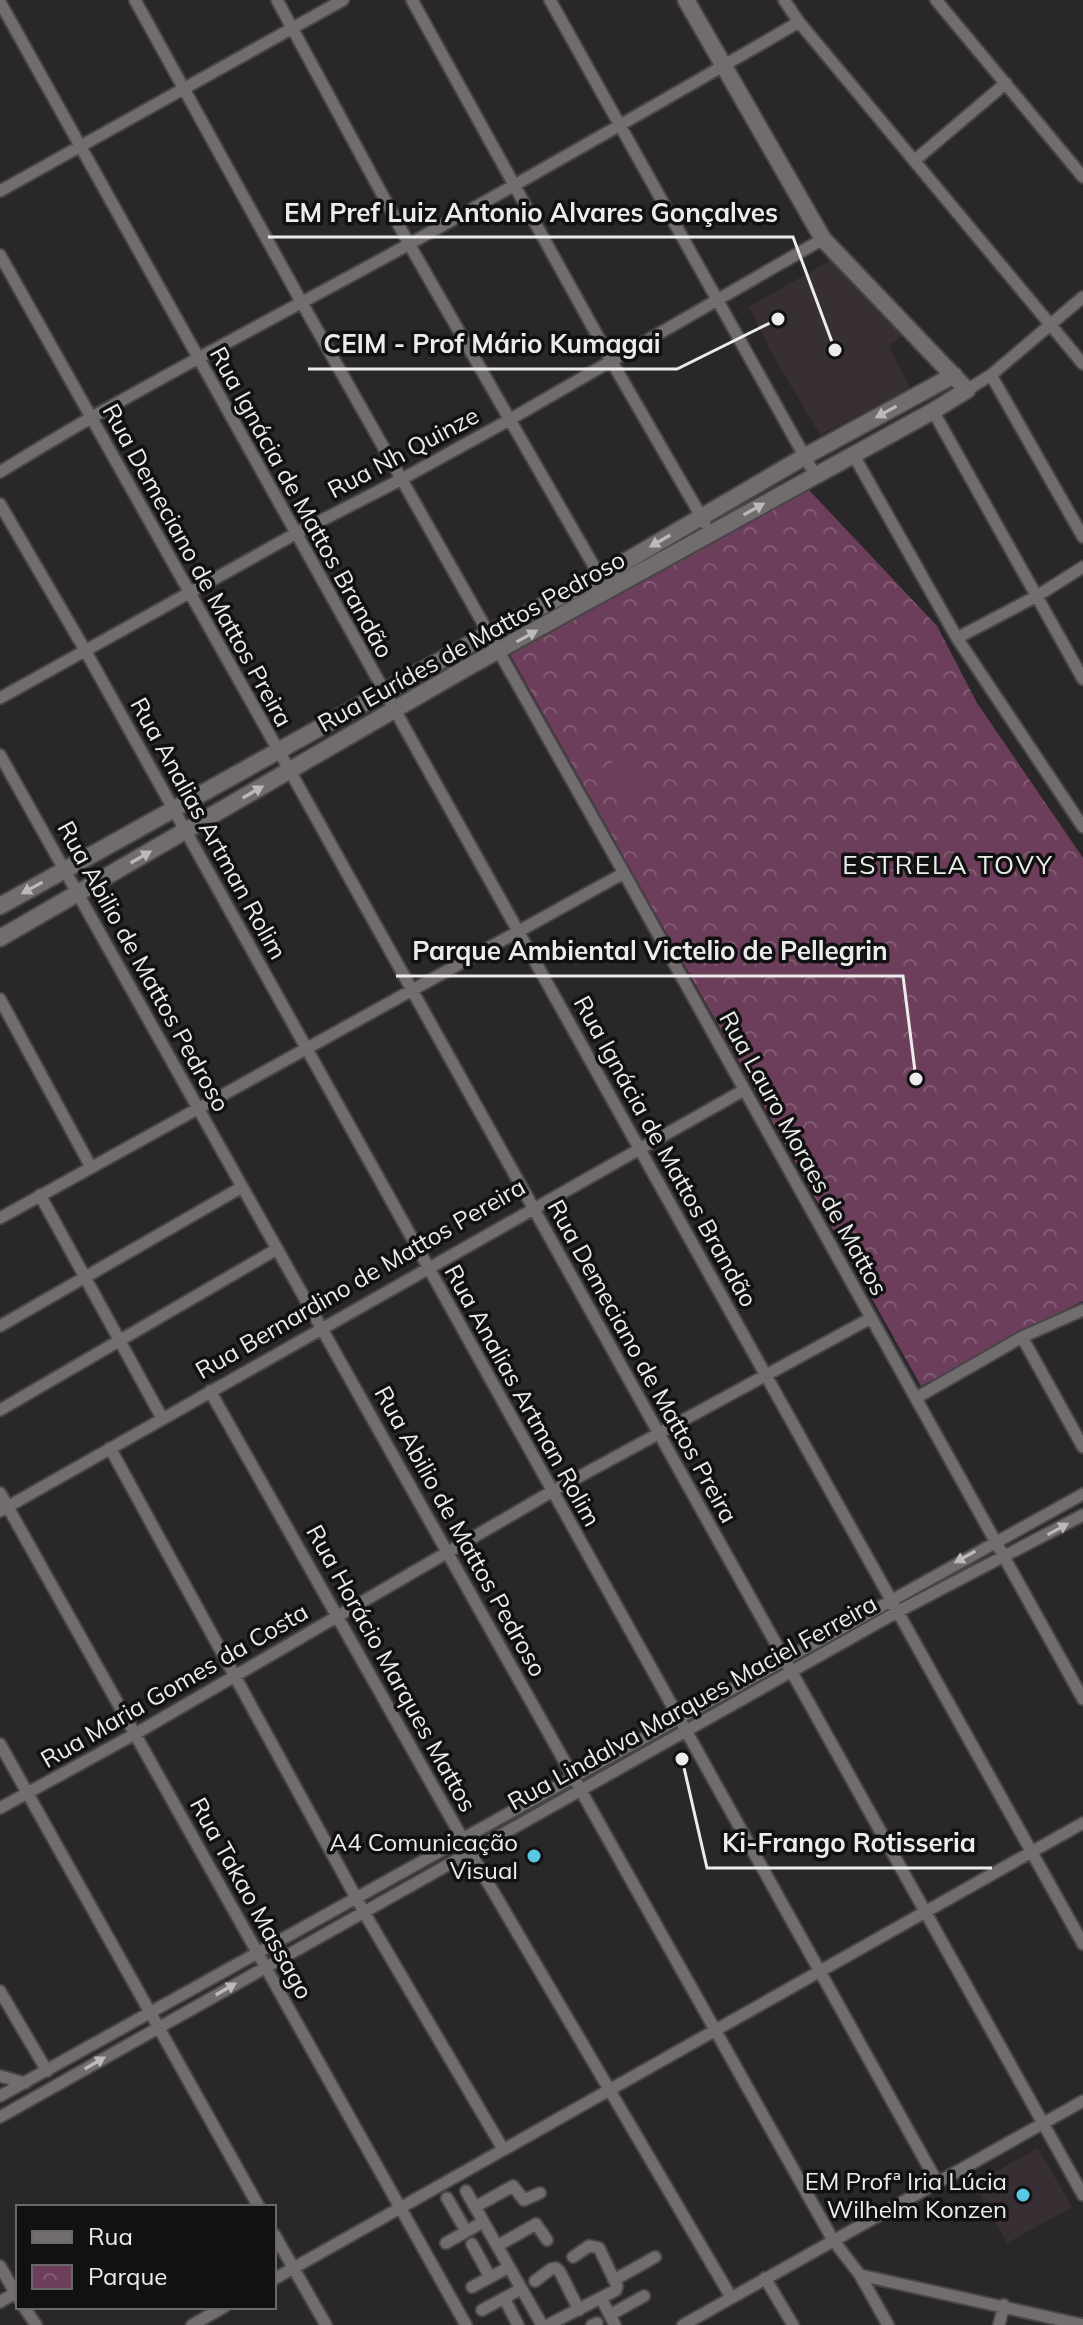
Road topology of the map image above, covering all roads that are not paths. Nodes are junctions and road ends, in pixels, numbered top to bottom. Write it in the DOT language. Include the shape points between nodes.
graph roads {
  1 [pos="135,0"];
  2 [pos="277,0"];
  3 [pos="343,0"];
  4 [pos="412,0"];
  5 [pos="550,0"];
  6 [pos="686,0"];
  7 [pos="784,0"];
  8 [pos="936,0"];
  9 [pos="0,2"];
  10 [pos="799,22"];
  11 [pos="293,28"];
  12 [pos="723,66"];
  13 [pos="1006,83"];
  14 [pos="185,89"];
  15 [pos="620,127"];
  16 [pos="80,148"];
  17 [pos="914,161"];
  18 [pos="1083,177"];
  19 [pos="514,185"];
  20 [pos="0,191"];
  21 [pos="823,239"];
  22 [pos="409,244"];
  23 [pos="0,255"];
  24 [pos="1083,297"];
  25 [pos="717,299"];
  26 [pos="302,303"];
  27 [pos="1050,325"];
  28 [pos="197,360"];
  29 [pos="612,362"];
  30 [pos="1083,364"];
  31 [pos="954,375"];
  32 [pos="991,375"];
  33 [pos="967,390"];
  34 [pos="933,411"];
  35 [pos="90,416"];
  36 [pos="509,420"];
  37 [pos="853,454"];
  38 [pos="804,457"];
  39 [pos="0,472"];
  40 [pos="815,475"];
  41 [pos="402,479"];
  42 [pos="0,504"];
  43 [pos="702,517"];
  44 [pos="711,533"];
  45 [pos="295,534"];
  46 [pos="1083,537"];
  47 [pos="1083,567"];
  48 [pos="604,584"];
  49 [pos="189,593"];
  50 [pos="1037,596"];
  51 [pos="488,634"];
  52 [pos="957,638"];
  53 [pos="85,650"];
  54 [pos="498,652"];
  55 [pos="1083,679"];
  56 [pos="383,692"];
  57 [pos="0,698"];
  58 [pos="395,711"];
  59 [pos="277,751"];
  60 [pos="0,755"];
  61 [pos="290,771"];
  62 [pos="174,809"];
  63 [pos="1083,827"];
  64 [pos="185,831"];
  65 [pos="65,870"];
  66 [pos="624,873"];
  67 [pos="79,893"];
  68 [pos="0,906"];
  69 [pos="519,931"];
  70 [pos="0,938"];
  71 [pos="413,992"];
  72 [pos="0,999"];
  73 [pos="308,1050"];
  74 [pos="744,1090"];
  75 [pos="198,1107"];
  76 [pos="639,1149"];
  77 [pos="91,1167"];
  78 [pos="242,1187"];
  79 [pos="40,1195"];
  80 [pos="533,1208"];
  81 [pos="0,1218"];
  82 [pos="277,1249"];
  83 [pos="427,1267"];
  84 [pos="86,1278"];
  85 [pos="1083,1310"];
  86 [pos="871,1318"];
  87 [pos="0,1326"];
  88 [pos="321,1327"];
  89 [pos="1022,1337"];
  90 [pos="121,1341"];
  91 [pos="765,1375"];
  92 [pos="210,1391"];
  93 [pos="916,1398"];
  94 [pos="0,1410"];
  95 [pos="162,1418"];
  96 [pos="658,1433"];
  97 [pos="1083,1447"];
  98 [pos="110,1448"];
  99 [pos="551,1492"];
  100 [pos="0,1493"];
  101 [pos="1083,1494"];
  102 [pos="4,1509"];
  103 [pos="1083,1515"];
  104 [pos="995,1540"];
  105 [pos="447,1552"];
  106 [pos="1005,1558"];
  107 [pos="890,1600"];
  108 [pos="897,1612"];
  109 [pos="338,1617"];
  110 [pos="785,1659"];
  111 [pos="236,1674"];
  112 [pos="794,1676"];
  113 [pos="1083,1699"];
  114 [pos="680,1719"];
  115 [pos="686,1731"];
  116 [pos="135,1734"];
  117 [pos="0,1744"];
  118 [pos="574,1778"];
  119 [pos="581,1790"];
  120 [pos="27,1793"];
  121 [pos="0,1808"];
  122 [pos="1083,1823"];
  123 [pos="463,1840"];
  124 [pos="470,1852"];
  125 [pos="1027,1852"];
  126 [pos="357,1899"];
  127 [pos="925,1910"];
  128 [pos="363,1911"];
  129 [pos="1083,1944"];
  130 [pos="258,1954"];
  131 [pos="265,1966"];
  132 [pos="822,1968"];
  133 [pos="0,1991"];
  134 [pos="151,2014"];
  135 [pos="158,2027"];
  136 [pos="715,2029"];
  137 [pos="47,2071"];
  138 [pos="0,2076"];
  139 [pos="25,2083"];
  140 [pos="609,2089"];
  141 [pos="11,2090"];
  142 [pos="0,2096"];
  143 [pos="1083,2101"];
  144 [pos="21,2105"];
  145 [pos="0,2117"];
  146 [pos="1043,2121"];
  147 [pos="503,2149"];
  148 [pos="937,2182"];
  149 [pos="466,2191"];
  150 [pos="540,2193"];
  151 [pos="1083,2195"];
  152 [pos="447,2198"];
  153 [pos="258,2205"];
  154 [pos="400,2207"];
  155 [pos="475,2207"];
  156 [pos="483,2222"];
  157 [pos="466,2231"];
  158 [pos="276,2238"];
  159 [pos="547,2240"];
  160 [pos="833,2240"];
  161 [pos="446,2243"];
  162 [pos="472,2244"];
  163 [pos="497,2246"];
  164 [pos="573,2257"];
  165 [pos="655,2257"];
  166 [pos="0,2266"];
  167 [pos="509,2267"];
  168 [pos="293,2268"];
  169 [pos="860,2275"];
  170 [pos="490,2277"];
  171 [pos="276,2278"];
  172 [pos="765,2278"];
  173 [pos="614,2280"];
  174 [pos="535,2281"];
  175 [pos="472,2287"];
  176 [pos="521,2289"];
  177 [pos="16,2295"];
  178 [pos="644,2296"];
  179 [pos="731,2297"];
  180 [pos="504,2298"];
  181 [pos="601,2298"];
  182 [pos="0,2302"];
  183 [pos="1007,2307"];
  184 [pos="220,2309"];
  185 [pos="482,2310"];
  186 [pos="579,2310"];
  187 [pos="613,2320"];
  188 [pos="700,2320"];
  189 [pos="550,2324"];
  190 [pos="192,2325"];
  191 [pos="326,2325"];
  192 [pos="466,2325"];
  193 [pos="518,2325"];
  194 [pos="683,2325"];
  195 [pos="793,2325"];
  196 [pos="888,2325"];
  197 [pos="999,2325"];
  198 [pos="1083,2325"];
  1 -- 14 [label="street, Rua Lauro Moraes de Mattos"];
  2 -- 11 [label="street"];
  3 -- 11 [label="street"];
  4 -- 19 [label="street"];
  5 -- 15 [label="street"];
  6 -- 12 [label="street"];
  7 -- 10 [label="street"];
  8 -- 13 [label="street"];
  9 -- 16 [label="street, Rua Ignácia de Mattos Brandão"];
  10 -- 12 [label="street"];
  10 -- 17 [label="street"];
  11 -- 14 [label="street"];
  11 -- 22 [label="street"];
  12 -- 15 [label="street"];
  12 -- 21 [label="street"];
  13 -- 17 [label="street"];
  13 -- 18 [label="street"];
  14 -- 16 [label="street"];
  14 -- 26 [label="street, Rua Lauro Moraes de Mattos"];
  15 -- 19 [label="street"];
  15 -- 25 [label="street"];
  16 -- 20 [label="street"];
  16 -- 28 [label="street, Rua Ignácia de Mattos Brandão"];
  17 -- 27 [label="street"];
  19 -- 22 [label="street"];
  19 -- 29 [label="street"];
  21 -- 25 [label="street, Rua Nh Quinze"];
  21 -- 31 [label="street"];
  22 -- 26 [label="street"];
  22 -- 36 [label="street"];
  23 -- 35 [label="street, Rua Demeciano de Mattos Preira"];
  24 -- 27 [label="street"];
  25 -- 29 [label="street, Rua Nh Quinze"];
  25 -- 38 [label="street"];
  26 -- 28 [label="street"];
  26 -- 41 [label="street, Rua Lauro Moraes de Mattos"];
  27 -- 30 [label="street"];
  27 -- 32 [label="street"];
  28 -- 35 [label="street"];
  28 -- 45 [label="street, Rua Ignácia de Mattos Brandão"];
  29 -- 36 [label="street, Rua Nh Quinze"];
  29 -- 43 [label="street"];
  31 -- 33 [label="street"];
  31 -- 38 [label="street, Rua Eurídes de Mattos Pedroso, one-way"];
  32 -- 33 [label="street"];
  32 -- 46 [label="street"];
  33 -- 34 [label="street, Rua Eurídes de Mattos Pedroso"];
  34 -- 37 [label="street, Rua Eurídes de Mattos Pedroso"];
  34 -- 50 [label="street"];
  35 -- 39 [label="street"];
  35 -- 49 [label="street, Rua Demeciano de Mattos Preira"];
  36 -- 41 [label="street, Rua Nh Quinze"];
  36 -- 48 [label="street"];
  37 -- 40 [label="street, Rua Eurídes de Mattos Pedroso"];
  37 -- 52 [label="street"];
  38 -- 40 [label="street"];
  38 -- 43 [label="street, Rua Eurídes de Mattos Pedroso"];
  44 -- 40 [label="street, Rua Eurídes de Mattos Pedroso, one-way"];
  41 -- 45 [label="street, Rua Nh Quinze"];
  41 -- 51 [label="street, Rua Lauro Moraes de Mattos"];
  42 -- 53 [label="street, Rua Analias Artman Rolim"];
  43 -- 44 [label="street"];
  43 -- 48 [label="street, Rua Eurídes de Mattos Pedroso, one-way"];
  44 -- 48 [label="street, Rua Eurídes de Mattos Pedroso"];
  45 -- 49 [label="street, Rua Nh Quinze"];
  45 -- 56 [label="street, Rua Ignácia de Mattos Brandão"];
  47 -- 50 [label="street"];
  48 -- 51 [label="street, Rua Eurídes de Mattos Pedroso"];
  54 -- 48 [label="street, Rua Eurídes de Mattos Pedroso, one-way"];
  49 -- 53 [label="street, Rua Nh Quinze"];
  49 -- 59 [label="street, Rua Demeciano de Mattos Preira"];
  50 -- 52 [label="street"];
  50 -- 55 [label="street"];
  51 -- 54 [label="street, Rua Lauro Moraes de Mattos"];
  51 -- 56 [label="street, Rua Eurídes de Mattos Pedroso"];
  52 -- 63 [label="street"];
  53 -- 57 [label="street, Rua Nh Quinze"];
  53 -- 62 [label="street, Rua Analias Artman Rolim"];
  54 -- 58 [label="street, Rua Eurídes de Mattos Pedroso"];
  54 -- 66 [label="street, Rua Lauro Moraes de Mattos"];
  56 -- 58 [label="street, Rua Ignácia de Mattos Brandão"];
  56 -- 59 [label="street, Rua Eurídes de Mattos Pedroso"];
  58 -- 61 [label="street, Rua Eurídes de Mattos Pedroso"];
  58 -- 69 [label="street, Rua Ignácia de Mattos Brandão"];
  59 -- 61 [label="street, Rua Demeciano de Mattos Preira"];
  59 -- 62 [label="street, Rua Eurídes de Mattos Pedroso"];
  60 -- 65 [label="street, Rua Abilio de Mattos Pedroso"];
  64 -- 61 [label="street, Rua Eurídes de Mattos Pedroso, one-way"];
  61 -- 71 [label="street, Rua Demeciano de Mattos Preira"];
  62 -- 64 [label="street, Rua Analias Artman Rolim"];
  62 -- 65 [label="street, Rua Eurídes de Mattos Pedroso"];
  67 -- 64 [label="street, Rua Eurídes de Mattos Pedroso, one-way"];
  64 -- 73 [label="street, Rua Analias Artman Rolim"];
  65 -- 67 [label="street, Rua Abilio de Mattos Pedroso"];
  65 -- 68 [label="street, Rua Eurídes de Mattos Pedroso, one-way"];
  66 -- 69 [label="street"];
  66 -- 74 [label="street, Rua Lauro Moraes de Mattos"];
  67 -- 70 [label="street, Rua Eurídes de Mattos Pedroso"];
  67 -- 75 [label="street, Rua Abilio de Mattos Pedroso"];
  69 -- 71 [label="street"];
  69 -- 76 [label="street, Rua Ignácia de Mattos Brandão"];
  71 -- 73 [label="street"];
  71 -- 80 [label="street, Rua Demeciano de Mattos Preira"];
  72 -- 77 [label="street"];
  73 -- 75 [label="street"];
  73 -- 83 [label="street, Rua Analias Artman Rolim"];
  74 -- 76 [label="street, Rua Bernardino de Mattos Pereira"];
  74 -- 86 [label="street, Rua Lauro Moraes de Mattos"];
  75 -- 77 [label="street"];
  75 -- 78 [label="street, Rua Abilio de Mattos Pedroso"];
  76 -- 80 [label="street, Rua Bernardino de Mattos Pereira"];
  76 -- 91 [label="street, Rua Ignácia de Mattos Brandão"];
  77 -- 79 [label="street"];
  78 -- 82 [label="street, Rua Abilio de Mattos Pedroso"];
  78 -- 84 [label="street"];
  79 -- 81 [label="street"];
  79 -- 84 [label="street"];
  80 -- 83 [label="street, Rua Bernardino de Mattos Pereira"];
  80 -- 96 [label="street, Rua Demeciano de Mattos Preira"];
  82 -- 88 [label="street, Rua Abilio de Mattos Pedroso"];
  82 -- 90 [label="street"];
  83 -- 88 [label="street, Rua Bernardino de Mattos Pereira"];
  83 -- 99 [label="street, Rua Analias Artman Rolim"];
  84 -- 87 [label="street"];
  84 -- 90 [label="street"];
  85 -- 89 [label="street"];
  86 -- 91 [label="street, Rua Maria Gomes da Costa"];
  86 -- 93 [label="street, Rua Lauro Moraes de Mattos"];
  88 -- 92 [label="street, Rua Bernardino de Mattos Pereira"];
  88 -- 105 [label="street, Rua Abilio de Mattos Pedroso"];
  89 -- 93 [label="street"];
  89 -- 97 [label="street"];
  90 -- 94 [label="street"];
  90 -- 95 [label="street"];
  91 -- 96 [label="street, Rua Maria Gomes da Costa"];
  91 -- 107 [label="street, Rua Ignácia de Mattos Brandão"];
  92 -- 95 [label="street, Rua Bernardino de Mattos Pereira"];
  92 -- 109 [label="street, Rua Horácio Marques Mattos"];
  93 -- 104 [label="street, Rua Lauro Moraes de Mattos"];
  95 -- 98 [label="street, Rua Bernardino de Mattos Pereira"];
  96 -- 99 [label="street, Rua Maria Gomes da Costa"];
  96 -- 110 [label="street, Rua Demeciano de Mattos Preira"];
  98 -- 102 [label="street, Rua Bernardino de Mattos Pereira"];
  98 -- 111 [label="street"];
  99 -- 105 [label="street, Rua Maria Gomes da Costa"];
  99 -- 114 [label="street, Rua Analias Artman Rolim"];
  100 -- 102 [label="street, Rua Takao Massago"];
  101 -- 104 [label="street, Rua Lindalva Marques Maciel Ferreira"];
  102 -- 116 [label="street, Rua Takao Massago"];
  106 -- 103 [label="street, Rua Lindalva Marques Maciel Ferreira, one-way"];
  104 -- 106 [label="street, Rua Lauro Moraes de Mattos"];
  104 -- 107 [label="street, Rua Lindalva Marques Maciel Ferreira, one-way"];
  105 -- 109 [label="street, Rua Maria Gomes da Costa"];
  105 -- 118 [label="street, Rua Abilio de Mattos Pedroso"];
  106 -- 108 [label="street, Rua Lindalva Marques Maciel Ferreira"];
  106 -- 113 [label="street, Rua Lauro Moraes de Mattos"];
  107 -- 108 [label="street, Rua Ignácia de Mattos Brandão"];
  107 -- 110 [label="street, Rua Lindalva Marques Maciel Ferreira"];
  108 -- 112 [label="street, Rua Lindalva Marques Maciel Ferreira"];
  108 -- 125 [label="street, Rua Ignácia de Mattos Brandão"];
  109 -- 111 [label="street, Rua Maria Gomes da Costa"];
  109 -- 123 [label="street, Rua Horácio Marques Mattos"];
  110 -- 112 [label="street, Rua Demeciano de Mattos Preira"];
  110 -- 114 [label="street, Rua Lindalva Marques Maciel Ferreira"];
  111 -- 116 [label="street, Rua Maria Gomes da Costa"];
  111 -- 126 [label="street"];
  112 -- 115 [label="street, Rua Lindalva Marques Maciel Ferreira"];
  112 -- 127 [label="street, Rua Demeciano de Mattos Preira"];
  114 -- 115 [label="street, Rua Analias Artman Rolim"];
  114 -- 118 [label="street, Rua Lindalva Marques Maciel Ferreira"];
  115 -- 119 [label="street, Rua Lindalva Marques Maciel Ferreira"];
  115 -- 132 [label="street, Rua Analias Artman Rolim"];
  116 -- 120 [label="street, Rua Maria Gomes da Costa"];
  116 -- 130 [label="street, Rua Takao Massago"];
  117 -- 120 [label="street"];
  118 -- 119 [label="street, Rua Abilio de Mattos Pedroso"];
  118 -- 123 [label="street, Rua Lindalva Marques Maciel Ferreira"];
  119 -- 124 [label="street, Rua Lindalva Marques Maciel Ferreira"];
  119 -- 136 [label="street, Rua Abilio de Mattos Pedroso"];
  120 -- 121 [label="street, Rua Maria Gomes da Costa"];
  120 -- 134 [label="street"];
  122 -- 125 [label="street"];
  123 -- 124 [label="street, Rua Horácio Marques Mattos"];
  123 -- 126 [label="street, Rua Lindalva Marques Maciel Ferreira"];
  124 -- 128 [label="street, Rua Lindalva Marques Maciel Ferreira"];
  124 -- 140 [label="street, Rua Horácio Marques Mattos"];
  125 -- 127 [label="street"];
  125 -- 129 [label="street, Rua Ignácia de Mattos Brandão"];
  126 -- 128 [label="street"];
  126 -- 130 [label="street, Rua Lindalva Marques Maciel Ferreira"];
  127 -- 132 [label="street"];
  127 -- 146 [label="street, Rua Demeciano de Mattos Preira"];
  128 -- 131 [label="street, Rua Lindalva Marques Maciel Ferreira"];
  128 -- 147 [label="street"];
  130 -- 131 [label="street, Rua Takao Massago"];
  130 -- 134 [label="street, Rua Lindalva Marques Maciel Ferreira"];
  135 -- 131 [label="street, Rua Lindalva Marques Maciel Ferreira, one-way"];
  131 -- 154 [label="street, Rua Takao Massago"];
  132 -- 136 [label="street"];
  132 -- 148 [label="street, Rua Analias Artman Rolim"];
  133 -- 137 [label="street"];
  134 -- 135 [label="street"];
  134 -- 137 [label="street, Rua Lindalva Marques Maciel Ferreira"];
  144 -- 135 [label="street, Rua Lindalva Marques Maciel Ferreira, one-way"];
  135 -- 153 [label="street"];
  136 -- 140 [label="street"];
  136 -- 160 [label="street, Rua Abilio de Mattos Pedroso"];
  137 -- 139 [label="street, Rua Lindalva Marques Maciel Ferreira"];
  138 -- 139 [label="street"];
  139 -- 141 [label="street, Rua Lindalva Marques Maciel Ferreira"];
  140 -- 147 [label="street"];
  140 -- 179 [label="street, Rua Horácio Marques Mattos"];
  141 -- 142 [label="street, Rua Lindalva Marques Maciel Ferreira"];
  141 -- 144 [label="street"];
  143 -- 146 [label="street"];
  144 -- 145 [label="street, Rua Lindalva Marques Maciel Ferreira"];
  146 -- 148 [label="street"];
  146 -- 151 [label="street, Rua Demeciano de Mattos Preira"];
  147 -- 154 [label="street"];
  148 -- 160 [label="street"];
  149 -- 155 [label="street"];
  150 -- 155 [label="street" via="524,2200 513,2186"];
  152 -- 157 [label="street"];
  154 -- 168 [label="street"];
  154 -- 192 [label="street, Rua Takao Massago"];
  155 -- 156 [label="street"];
  156 -- 157 [label="street"];
  156 -- 163 [label="street"];
  157 -- 161 [label="street"];
  158 -- 168 [label="street"];
  159 -- 163 [label="street" via="536,2224"];
  160 -- 169 [label="street, Rua Abilio de Mattos Pedroso"];
  160 -- 172 [label="street"];
  162 -- 170 [label="street"];
  163 -- 167 [label="street"];
  164 -- 173 [label="street" via="589,2246 599,2248"];
  165 -- 173 [label="street"];
  166 -- 177 [label="street"];
  167 -- 170 [label="street"];
  167 -- 176 [label="street"];
  168 -- 171 [label="street"];
  168 -- 191 [label="street"];
  169 -- 183 [label="street"];
  169 -- 196 [label="street, Rua Abilio de Mattos Pedroso"];
  170 -- 175 [label="street"];
  172 -- 179 [label="street"];
  172 -- 195 [label="street"];
  173 -- 181 [label="street" via="616,2290"];
  174 -- 186 [label="street" via="556,2268"];
  176 -- 180 [label="street"];
  176 -- 189 [label="street"];
  177 -- 182 [label="street"];
  178 -- 187 [label="street"];
  179 -- 188 [label="street"];
  180 -- 185 [label="street"];
  180 -- 193 [label="street"];
  181 -- 186 [label="street"];
  181 -- 187 [label="street"];
  183 -- 197 [label="street"];
  183 -- 198 [label="street"];
  184 -- 190 [label="street"];
  186 -- 189 [label="street"];
  188 -- 194 [label="street"];
}
